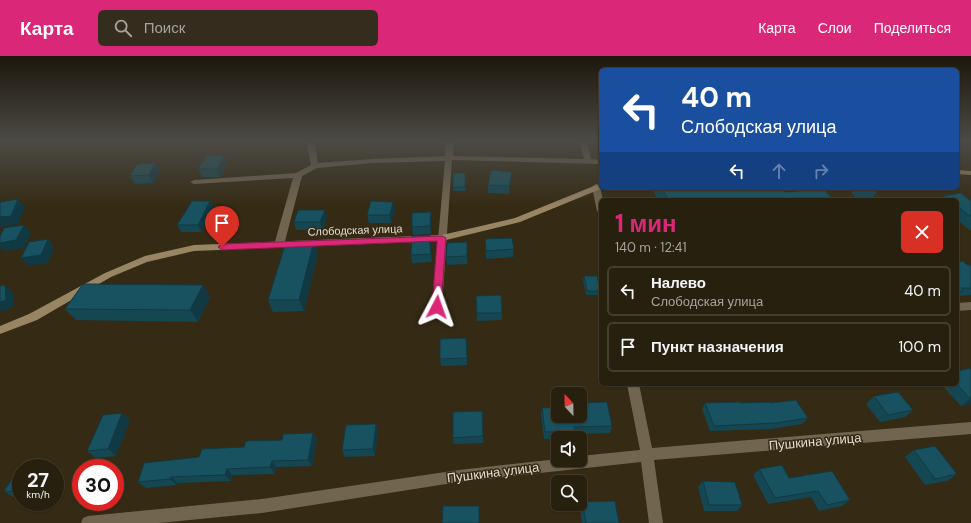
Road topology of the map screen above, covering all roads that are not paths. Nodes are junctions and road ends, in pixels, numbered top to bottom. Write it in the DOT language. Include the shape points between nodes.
graph roads {
  1 [pos="314,163"];
  2 [pos="352,163"];
  3 [pos="449,163"];
  4 [pos="315,166"];
  5 [pos="959,172"];
  6 [pos="971,172"];
  7 [pos="298,175"];
  8 [pos="194,182"];
  9 [pos="599,186"];
  10 [pos="442,238"];
  11 [pos="279,245"];
  12 [pos="971,306"];
  13 [pos="437,307"];
  14 [pos="959,307"];
  15 [pos="0,330"];
  16 [pos="633,386"];
  17 [pos="971,428"];
  18 [pos="647,455"];
  19 [pos="88,523"];
  20 [pos="656,523"];
  1 -- 4 [label="street"];
  2 -- 4 [label="street"];
  3 -- 10 [label="street"];
  4 -- 7 [label="street"];
  5 -- 6 [label="street"];
  7 -- 8 [label="street"];
  7 -- 11 [label="street"];
  9 -- 10 [label="street, Слободская улица" via="518,220"];
  10 -- 11 [label="street, Слободская улица"];
  10 -- 13 [label="street"];
  11 -- 15 [label="street, Слободская улица" via="194,248 145,259 108,275 33,317"];
  12 -- 14 [label="street"];
  16 -- 18 [label="street"];
  17 -- 18 [label="street, Пушкина улица"];
  18 -- 19 [label="street, Пушкина улица" via="459,476 262,506"];
  18 -- 20 [label="street"];
}
